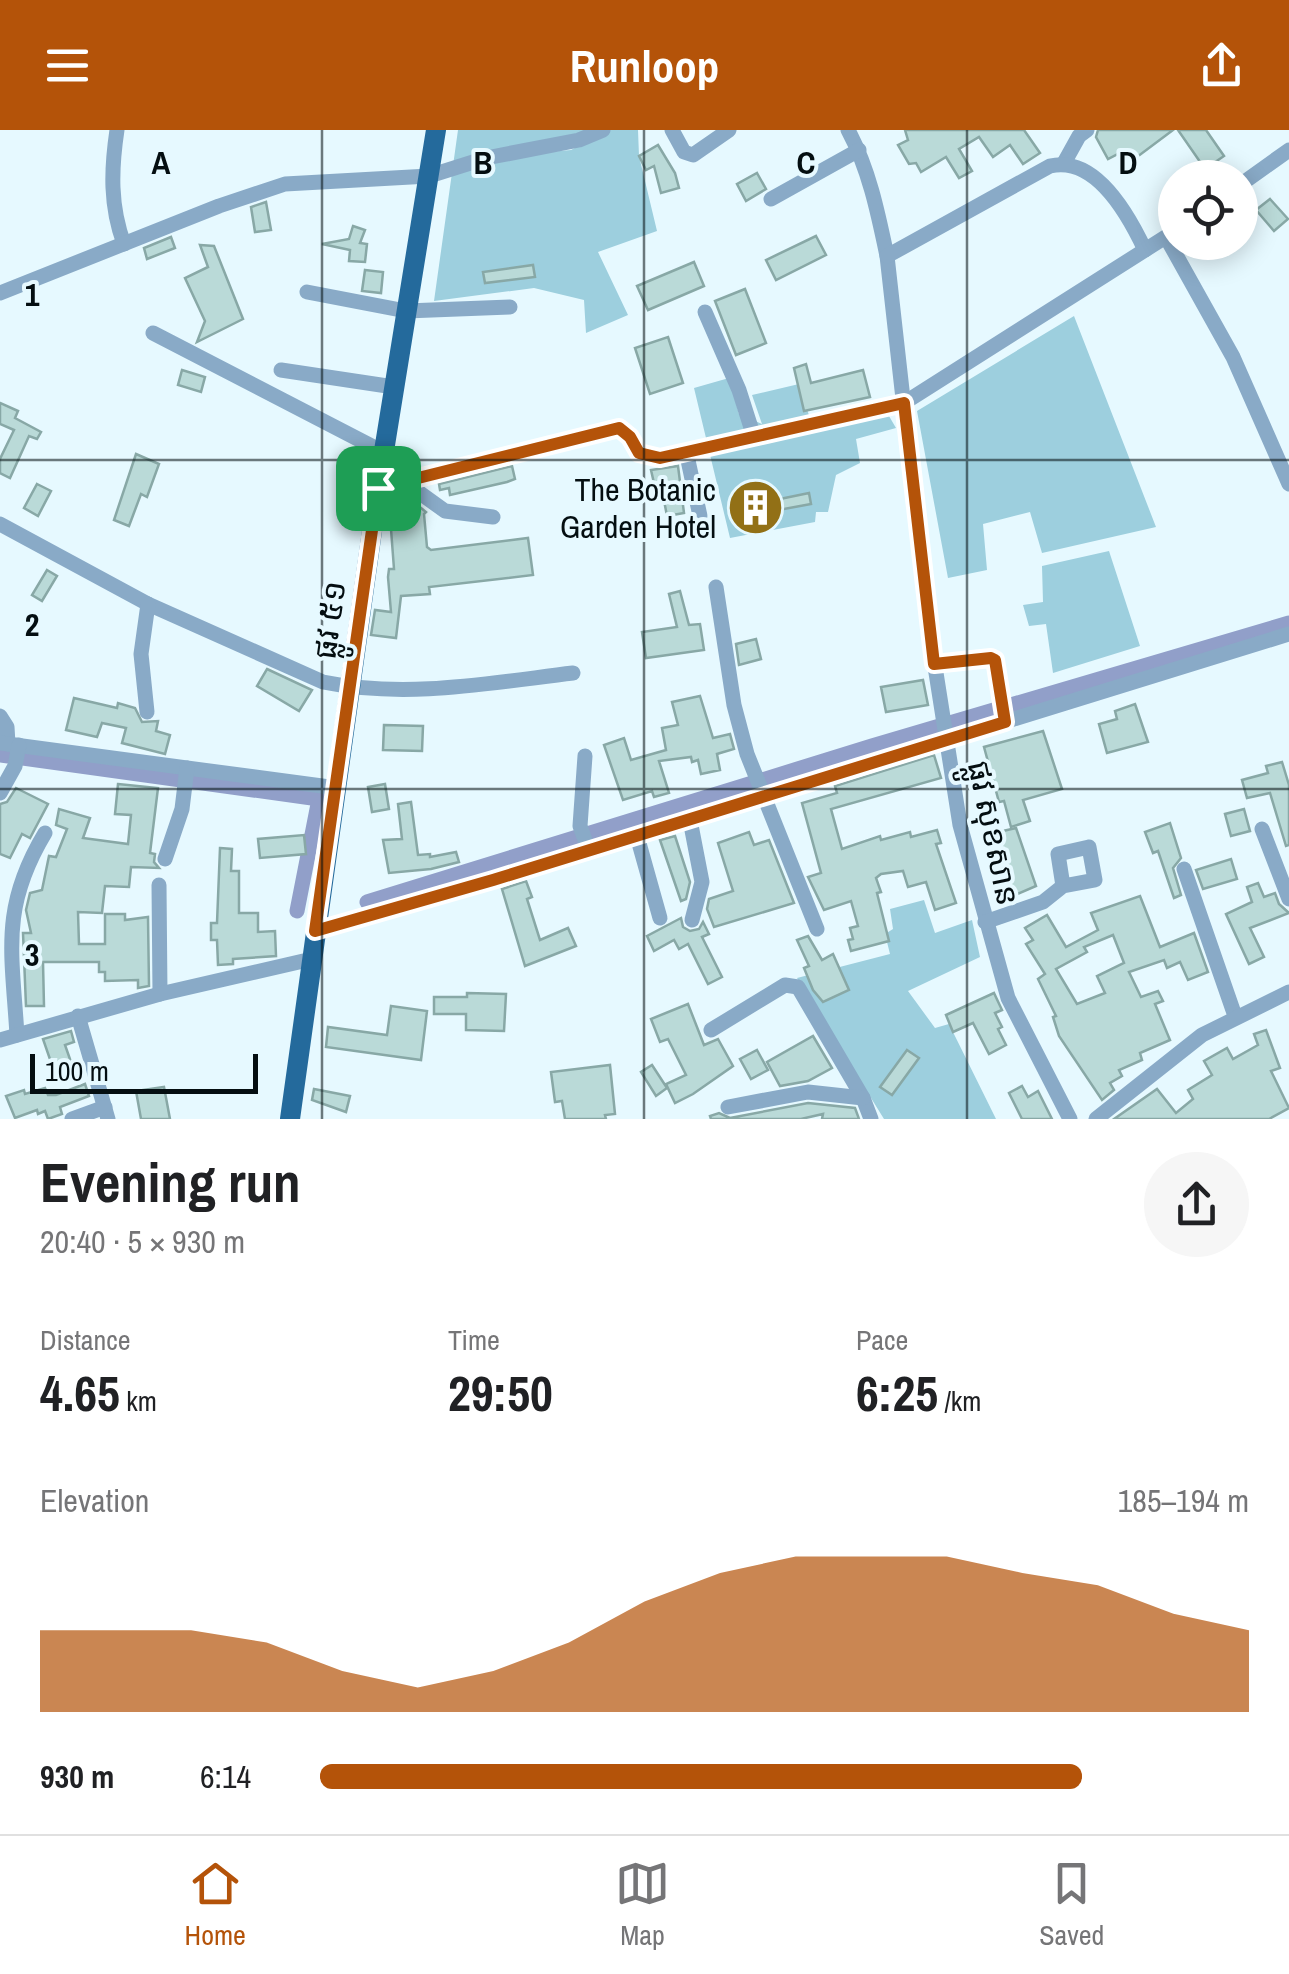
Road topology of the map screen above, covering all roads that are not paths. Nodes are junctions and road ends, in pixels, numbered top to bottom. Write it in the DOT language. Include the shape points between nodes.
graph roads {
  1 [pos="116,130"];
  2 [pos="436,130"];
  3 [pos="603,130"];
  4 [pos="672,130"];
  5 [pos="729,130"];
  6 [pos="848,130"];
  7 [pos="1087,130"];
  8 [pos="859,150"];
  9 [pos="1289,150"];
  10 [pos="1064,163"];
  11 [pos="1258,172"];
  12 [pos="430,176"];
  13 [pos="771,200"];
  14 [pos="1158,242"];
  15 [pos="124,244"];
  16 [pos="1145,250"];
  17 [pos="887,256"];
  18 [pos="1184,260"];
  19 [pos="307,292"];
  20 [pos="0,294"];
  21 [pos="510,306"];
  22 [pos="406,311"];
  23 [pos="705,312"];
  24 [pos="153,333"];
  25 [pos="282,370"];
  26 [pos="394,387"];
  27 [pos="904,403"];
  28 [pos="754,437"];
  29 [pos="686,451"];
  30 [pos="383,452"];
  31 [pos="402,480"];
  32 [pos="1289,484"];
  33 [pos="378,488"];
  34 [pos="493,518"];
  35 [pos="0,524"];
  36 [pos="696,530"];
  37 [pos="716,587"];
  38 [pos="148,604"];
  39 [pos="1289,634"];
  40 [pos="934,664"];
  41 [pos="573,673"];
  42 [pos="350,687"];
  43 [pos="147,712"];
  44 [pos="1003,712"];
  45 [pos="0,716"];
  46 [pos="946,738"];
  47 [pos="12,750"];
  48 [pos="585,756"];
  49 [pos="186,776"];
  50 [pos="336,788"];
  51 [pos="0,793"];
  52 [pos="762,794"];
  53 [pos="690,820"];
  54 [pos="1262,829"];
  55 [pos="45,833"];
  56 [pos="638,836"];
  57 [pos="585,840"];
  58 [pos="165,860"];
  59 [pos="1184,869"];
  60 [pos="159,885"];
  61 [pos="1063,886"];
  62 [pos="1289,899"];
  63 [pos="660,918"];
  64 [pos="692,920"];
  65 [pos="985,922"];
  66 [pos="817,930"];
  67 [pos="315,931"];
  68 [pos="312,959"];
  69 [pos="1289,992"];
  70 [pos="160,994"];
  71 [pos="78,1016"];
  72 [pos="1235,1016"];
  73 [pos="711,1030"];
  74 [pos="8,1038"];
  75 [pos="863,1098"];
  76 [pos="728,1108"];
  77 [pos="107,1113"];
  78 [pos="72,1119"];
  79 [pos="290,1119"];
  80 [pos="871,1119"];
  81 [pos="1070,1119"];
  82 [pos="1096,1119"];
  1 -- 15 [label="street" via="110,177"];
  2 -- 12 [label="main road, ផ្លូវ ៥១"];
  3 -- 12 [label="street"];
  4 -- 5 [label="street" via="689,155"];
  6 -- 8 [label="street, ផ្លូវ សុខសាន"];
  7 -- 10 [label="street"];
  8 -- 13 [label="street"];
  8 -- 17 [label="street, ផ្លូវ សុខសាន"];
  9 -- 11 [label="street"];
  10 -- 16 [label="street" via="1104,187 1129,216"];
  10 -- 17 [label="street"];
  12 -- 15 [label="street" via="285,184"];
  12 -- 22 [label="main road, ផ្លូវ ៥១"];
  14 -- 16 [label="street"];
  15 -- 20 [label="street"];
  16 -- 27 [label="street"];
  17 -- 27 [label="street, ផ្លូវ សុខសាន"];
  18 -- 32 [label="street"];
  19 -- 22 [label="street"];
  21 -- 22 [label="street"];
  22 -- 26 [label="main road, ផ្លូវ ៥១"];
  23 -- 28 [label="street"];
  24 -- 30 [label="street"];
  25 -- 26 [label="street"];
  26 -- 30 [label="main road, ផ្លូវ ៥១"];
  27 -- 28 [label="street"];
  27 -- 40 [label="street, ផ្លូវ សុខសាន"];
  28 -- 29 [label="street"];
  29 -- 31 [label="street" via="647,457 619,428"];
  29 -- 36 [label="street" via="700,516"];
  30 -- 33 [label="main road, ផ្លូវ ៥១"];
  31 -- 33 [label="street"];
  31 -- 34 [label="street" via="446,511"];
  33 -- 42 [label="main road, ផ្លូវ ៥១"];
  35 -- 38 [label="street"];
  37 -- 52 [label="street" via="734,705"];
  38 -- 42 [label="street" via="323,682"];
  38 -- 43 [label="street" via="141,654"];
  39 -- 44 [label="street"];
  40 -- 44 [label="street" via="991,658 998,665"];
  40 -- 46 [label="street, ផ្លូវ សុខសាន"];
  41 -- 42 [label="street" via="436,690"];
  42 -- 50 [label="main road, ផ្លូវ ៥១"];
  44 -- 46 [label="street"];
  45 -- 47 [label="street"];
  46 -- 52 [label="street"];
  46 -- 65 [label="street, ផ្លូវ សុខសាន"];
  47 -- 49 [label="street"];
  47 -- 51 [label="street"];
  48 -- 57 [label="street"];
  49 -- 50 [label="street"];
  49 -- 58 [label="street"];
  50 -- 67 [label="main road, ផ្លូវ ៥១"];
  52 -- 53 [label="street"];
  52 -- 66 [label="street"];
  53 -- 56 [label="street"];
  53 -- 64 [label="street" via="702,882"];
  54 -- 62 [label="street"];
  55 -- 74 [label="street" via="12,908"];
  56 -- 57 [label="street"];
  56 -- 63 [label="street"];
  57 -- 67 [label="street"];
  59 -- 72 [label="street"];
  60 -- 70 [label="street"];
  61 -- 65 [label="street" via="1044,902"];
  65 -- 81 [label="street, ផ្លូវ សុខសាន" via="1008,998"];
  67 -- 68 [label="main road, ផ្លូវ ៥១"];
  68 -- 70 [label="street"];
  68 -- 79 [label="main road, ផ្លូវ ៥១"];
  69 -- 72 [label="street"];
  70 -- 71 [label="street"];
  71 -- 74 [label="street"];
  71 -- 77 [label="street"];
  72 -- 82 [label="street" via="1202,1034"];
  73 -- 75 [label="street" via="785,985 798,987"];
  75 -- 76 [label="street" via="808,1092"];
  75 -- 80 [label="street"];
  77 -- 78 [label="street"];
}
